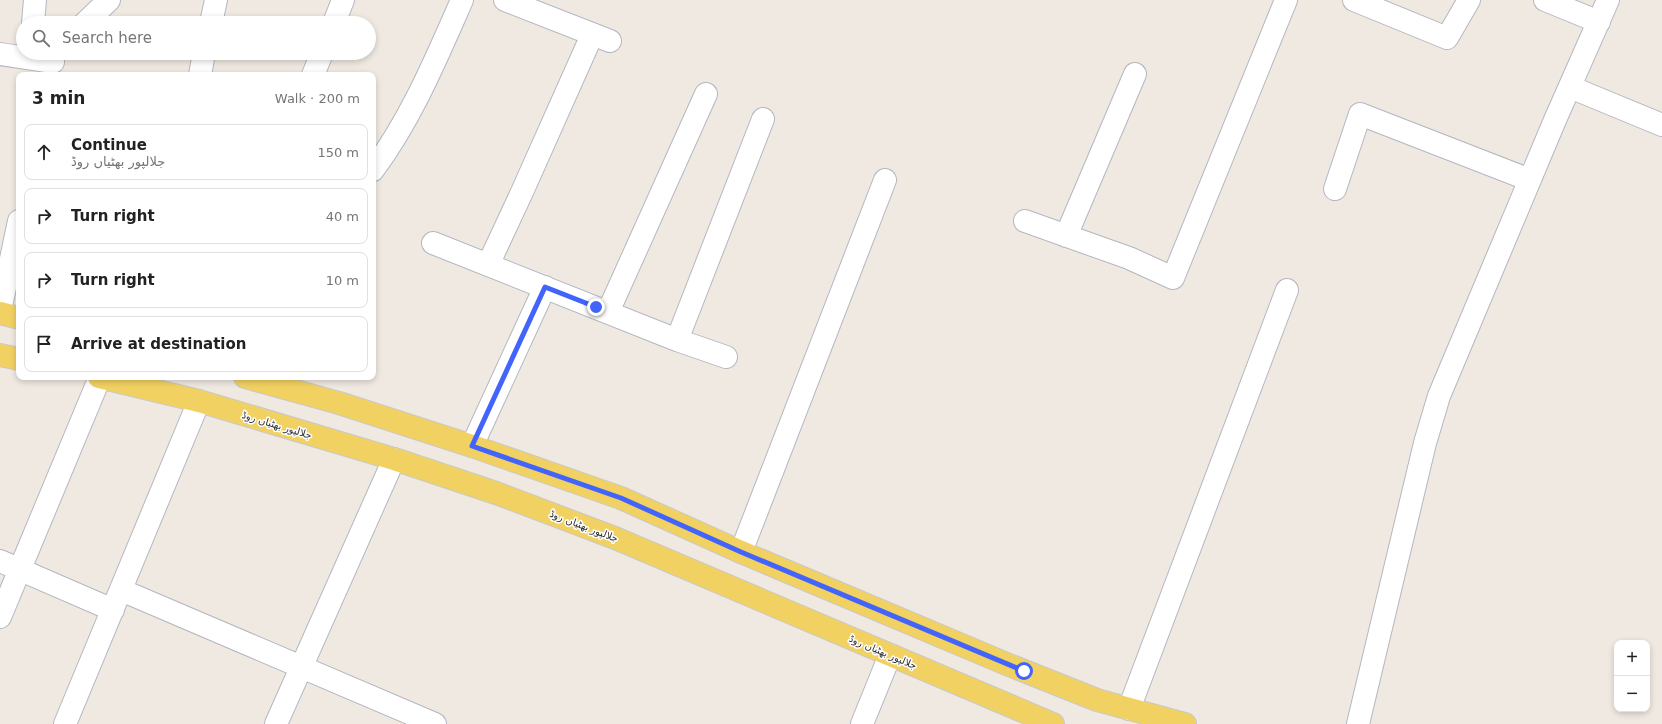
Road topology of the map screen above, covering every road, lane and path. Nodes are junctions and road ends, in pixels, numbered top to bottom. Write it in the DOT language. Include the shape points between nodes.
graph roads {
  1 [pos="35,0"];
  2 [pos="109,0"];
  3 [pos="216,0"];
  4 [pos="343,0"];
  5 [pos="462,0"];
  6 [pos="505,0"];
  7 [pos="1286,0"];
  8 [pos="1354,0"];
  9 [pos="1469,0"];
  10 [pos="1545,0"];
  11 [pos="1608,0"];
  12 [pos="34,16"];
  13 [pos="92,16"];
  14 [pos="213,16"];
  15 [pos="337,16"];
  16 [pos="1599,22"];
  17 [pos="0,54"];
  18 [pos="16,55"];
  19 [pos="44,60"];
  20 [pos="203,60"];
  21 [pos="319,60"];
  22 [pos="54,63"];
  23 [pos="201,72"];
  24 [pos="314,72"];
  25 [pos="1135,74"];
  26 [pos="1570,87"];
  27 [pos="706,94"];
  28 [pos="763,119"];
  29 [pos="1662,125"];
  30 [pos="376,166"];
  31 [pos="885,180"];
  32 [pos="1530,180"];
  33 [pos="1335,189"];
  34 [pos="1025,221"];
  35 [pos="16,235"];
  36 [pos="1066,236"];
  37 [pos="433,243"];
  38 [pos="488,265"];
  39 [pos="545,287"];
  40 [pos="1286,290"];
  41 [pos="0,312"];
  42 [pos="608,312"];
  43 [pos="16,317"];
  44 [pos="677,340"];
  45 [pos="0,355"];
  46 [pos="726,357"];
  47 [pos="16,358"];
  48 [pos="98,380"];
  49 [pos="112,380"];
  50 [pos="255,380"];
  51 [pos="199,401"];
  52 [pos="472,446"];
  53 [pos="394,459"];
  54 [pos="741,552"];
  55 [pos="0,561"];
  56 [pos="20,570"];
  57 [pos="121,590"];
  58 [pos="113,610"];
  59 [pos="0,617"];
  60 [pos="890,655"];
  61 [pos="301,667"];
  62 [pos="1129,709"];
  63 [pos="65,724"];
  64 [pos="276,724"];
  65 [pos="435,724"];
  66 [pos="862,724"];
  67 [pos="1053,724"];
  68 [pos="1185,724"];
  69 [pos="1358,724"];
  1 -- 12 [label="street"];
  2 -- 13 [label="street"];
  3 -- 14 [label="street"];
  4 -- 15 [label="street"];
  5 -- 30 [label="street" via="429,75 390,148"];
  6 -- 38 [label="street" via="601,38 522,192"];
  7 -- 36 [label="street" via="1173,278 1129,258"];
  8 -- 9 [label="street" via="1447,38"];
  10 -- 16 [label="street"];
  11 -- 16 [label="street"];
  16 -- 26 [label="street"];
  17 -- 18 [label="street"];
  19 -- 22 [label="street"];
  20 -- 23 [label="street"];
  21 -- 24 [label="street"];
  25 -- 36 [label="street"];
  26 -- 29 [label="street"];
  26 -- 32 [label="street"];
  27 -- 42 [label="street"];
  28 -- 44 [label="street"];
  31 -- 54 [label="street"];
  32 -- 33 [label="street" via="1360,114"];
  32 -- 69 [label="street" via="1439,396 1425,443"];
  34 -- 36 [label="street"];
  35 -- 41 [label="street"];
  37 -- 38 [label="street"];
  38 -- 39 [label="street"];
  39 -- 42 [label="street"];
  39 -- 52 [label="street"];
  40 -- 62 [label="street"];
  41 -- 43 [label="main road"];
  42 -- 44 [label="street"];
  44 -- 46 [label="street"];
  45 -- 47 [label="main road"];
  48 -- 56 [label="street"];
  49 -- 51 [label="main road, جلالپور بھٹیاں روڈ"];
  50 -- 52 [label="main road" via="339,403"];
  51 -- 53 [label="main road, جلالپور بھٹیاں روڈ"];
  51 -- 57 [label="street"];
  52 -- 54 [label="main road" via="621,498"];
  53 -- 60 [label="main road, جلالپور بھٹیاں روڈ" via="496,493 616,538"];
  53 -- 61 [label="street"];
  54 -- 62 [label="main road" via="1024,671 1097,700"];
  55 -- 56 [label="street"];
  56 -- 58 [label="street"];
  56 -- 59 [label="street"];
  57 -- 58 [label="street"];
  57 -- 61 [label="street"];
  58 -- 63 [label="street"];
  60 -- 66 [label="street"];
  60 -- 67 [label="main road, جلالپور بھٹیاں روڈ"];
  61 -- 64 [label="street"];
  61 -- 65 [label="street"];
  62 -- 68 [label="main road"];
}
